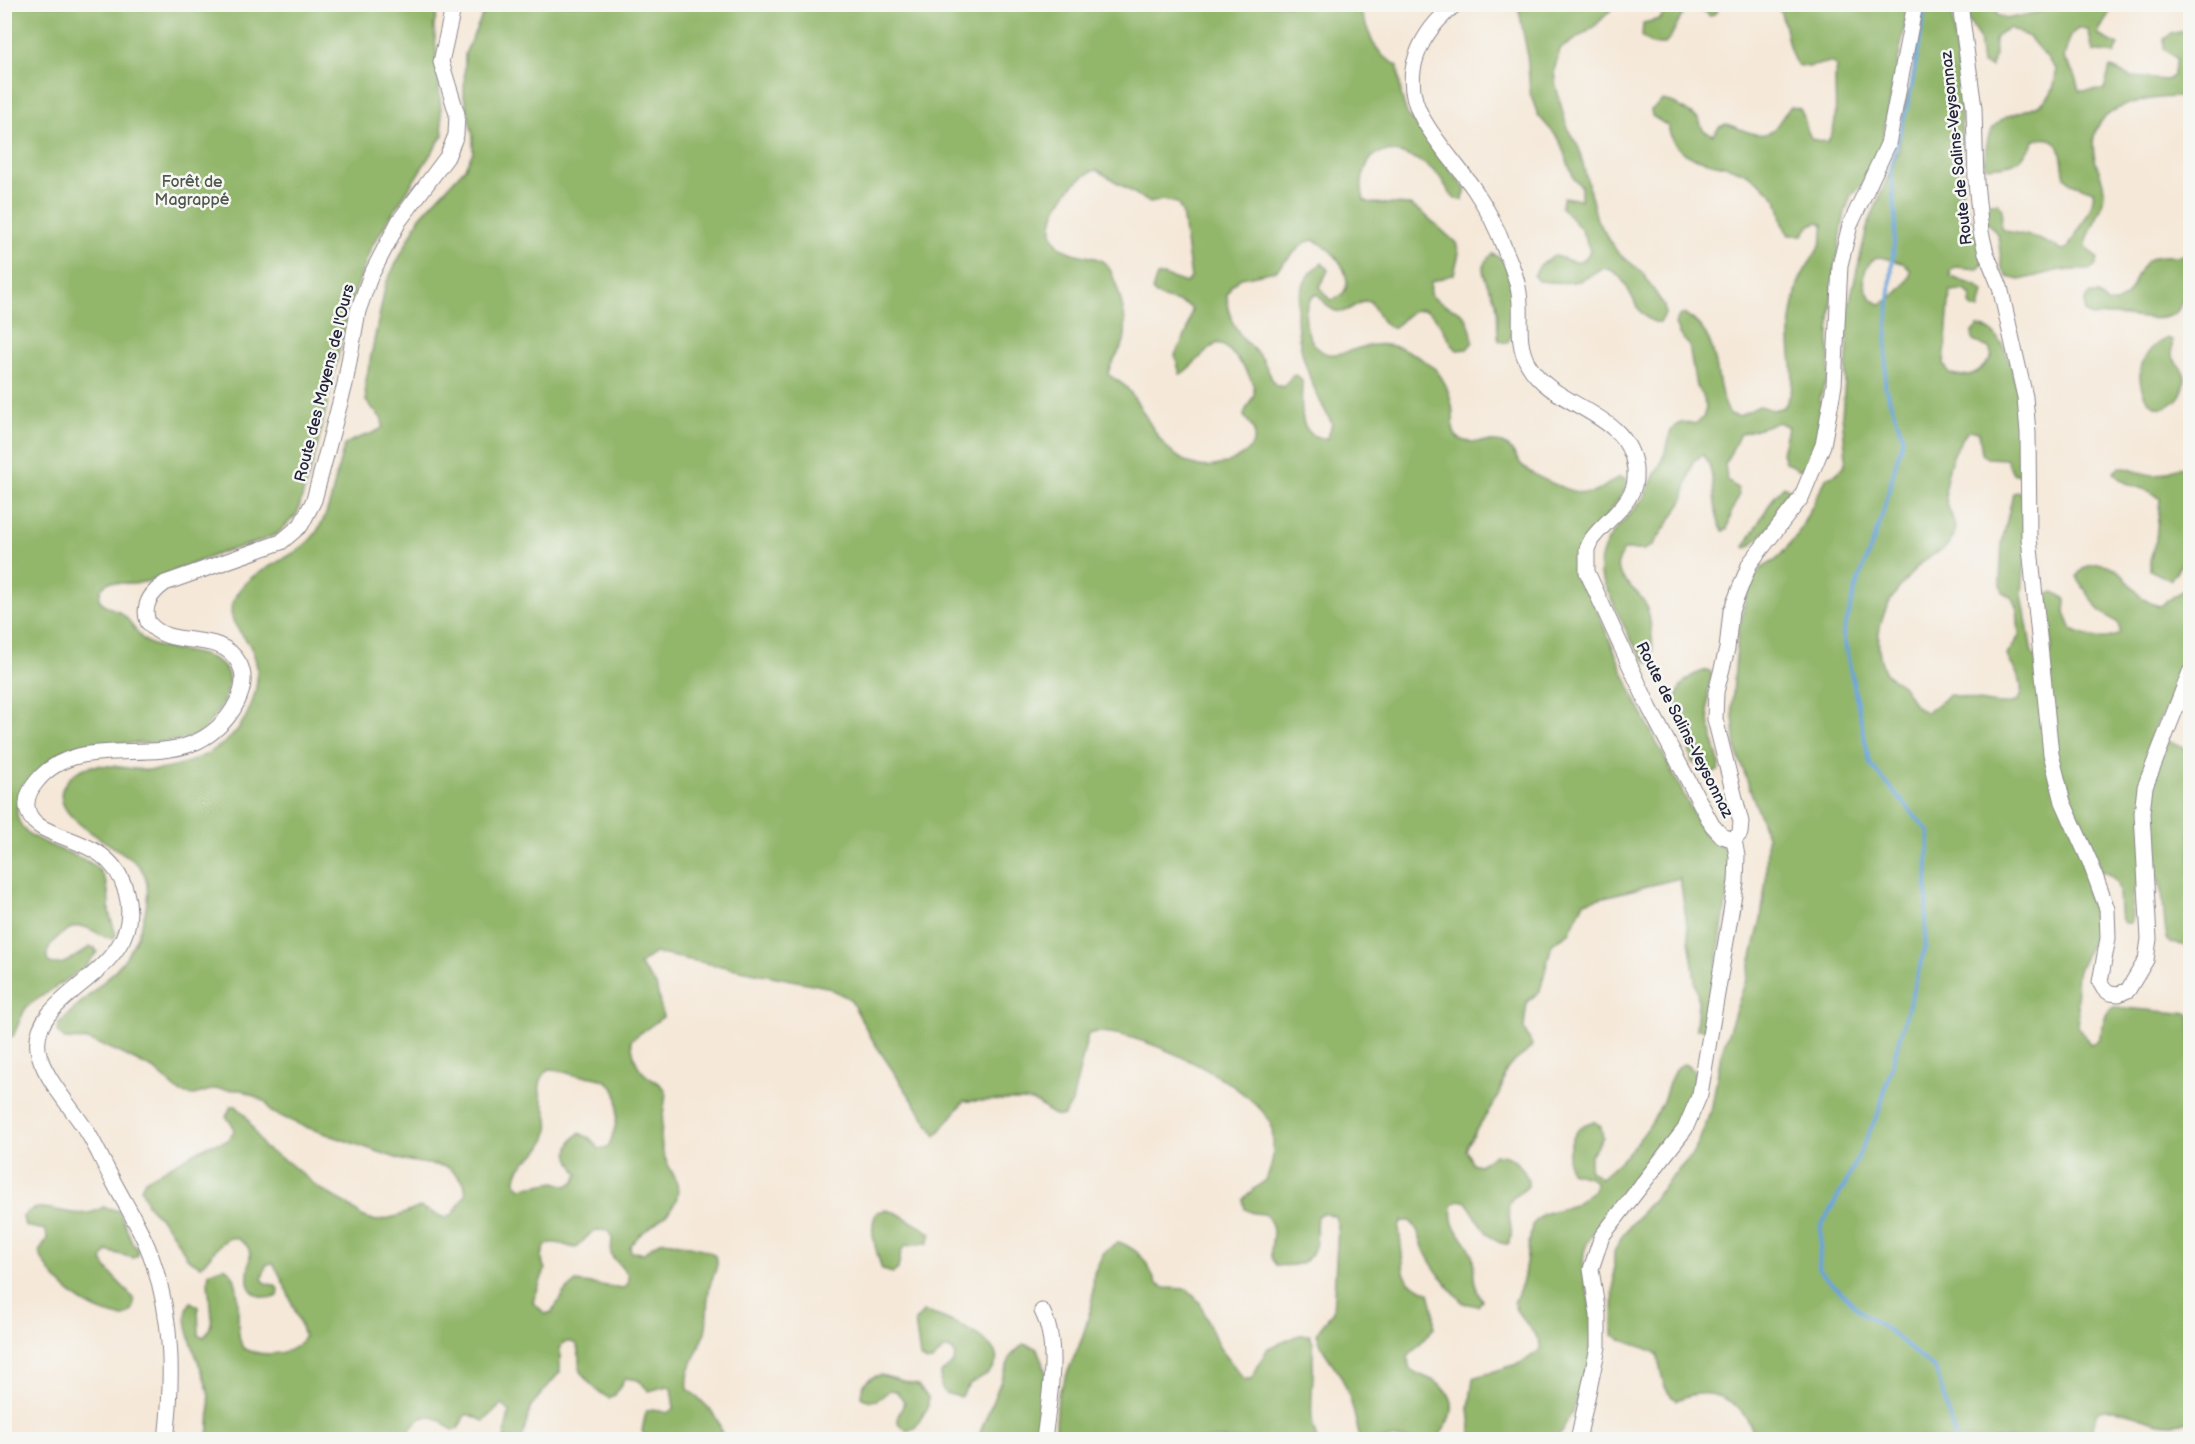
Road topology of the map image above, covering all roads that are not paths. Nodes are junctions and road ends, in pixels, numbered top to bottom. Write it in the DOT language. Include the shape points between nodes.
graph roads {
  1 [pos="454,4"];
  2 [pos="1456,4"];
  3 [pos="1915,4"];
  4 [pos="1960,4"];
  5 [pos="2190,672"];
  6 [pos="1734,840"];
  7 [pos="1042,1311"];
  8 [pos="166,1440"];
  9 [pos="1044,1440"];
  10 [pos="1578,1440"];
  1 -- 8 [label="street, Route des Mayens de l'Ours" via="441,62 457,114 456,135 447,157 399,221 364,289 345,384 310,510 296,531 281,542 165,583 152,593 146,605 148,622 161,633 210,642 229,651 243,674 237,702 216,729 196,742 171,749 94,753 70,759 44,773 28,795 27,809 36,825 102,854 119,873 127,896 128,920 117,949 47,1017 37,1046 42,1063 90,1137 153,1261 170,1340"];
  2 -- 6 [label="street, Route de Salins-Veysonnaz" via="1430,28 1418,50 1413,74 1418,109 1475,190 1498,232 1519,294 1520,339 1528,365 1555,390 1615,429 1631,451 1633,490 1592,540 1587,572 1650,709 1704,812 1719,834"];
  3 -- 6 [label="street, Route de Salins-Veysonnaz" via="1888,144 1850,225 1839,265 1834,385 1823,445 1801,498 1750,563 1731,611 1715,711 1741,822 1740,833"];
  4 -- 5 [label="street, Route de Salins-Veysonnaz" via="1974,108 1981,232 2000,286 2025,397 2029,538 2051,754 2063,802 2107,909 2108,938 2100,982 2110,993 2128,990 2146,960 2149,939 2142,804 2151,766"];
  6 -- 10 [label="street" via="1734,894 1700,1095 1686,1129 1602,1236 1594,1255 1591,1269 1598,1347"];
  7 -- 9 [label="street" via="1049,1335 1052,1372"];
}
